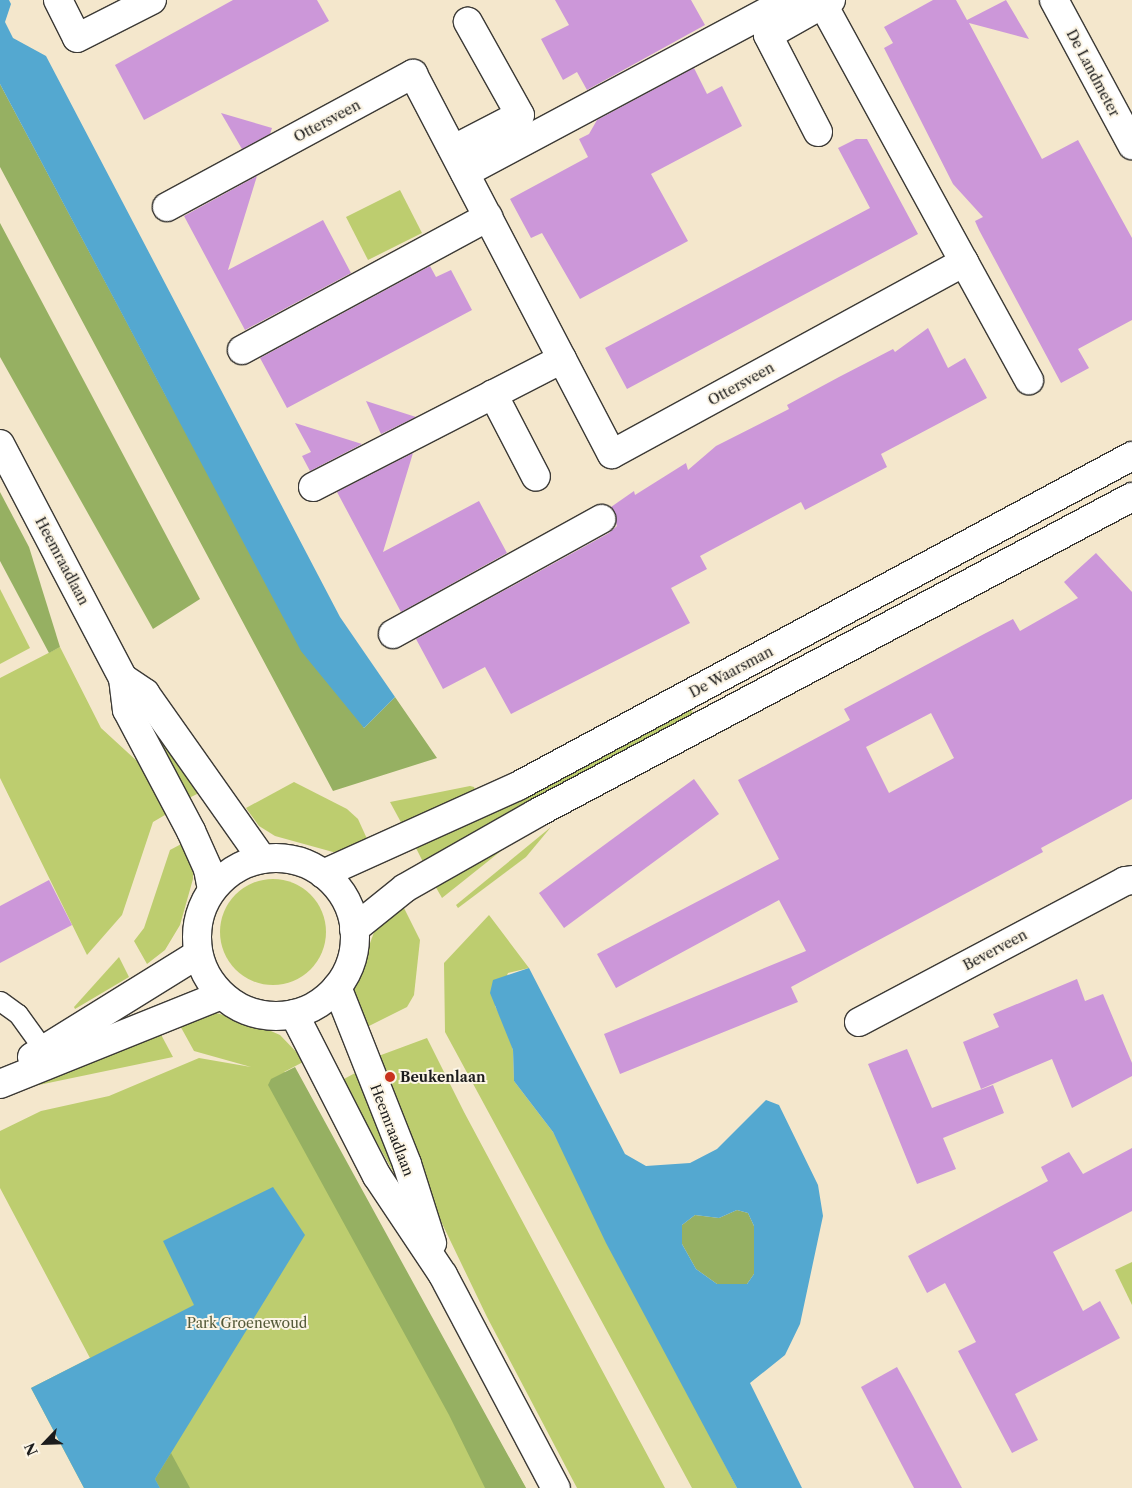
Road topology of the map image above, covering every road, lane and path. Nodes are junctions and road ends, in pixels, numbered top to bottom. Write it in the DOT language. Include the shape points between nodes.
graph roads {
  1 [pos="58,0"];
  2 [pos="152,0"];
  3 [pos="789,0"];
  4 [pos="1054,0"];
  5 [pos="825,1"];
  6 [pos="468,22"];
  7 [pos="818,132"];
  8 [pos="1132,145"];
  9 [pos="454,149"];
  10 [pos="465,173"];
  11 [pos="167,207"];
  12 [pos="488,217"];
  13 [pos="964,262"];
  14 [pos="242,350"];
  15 [pos="562,359"];
  16 [pos="1029,380"];
  17 [pos="493,394"];
  18 [pos="0,444"];
  19 [pos="1132,456"];
  20 [pos="536,477"];
  21 [pos="314,487"];
  22 [pos="1132,497"];
  23 [pos="601,519"];
  24 [pos="393,634"];
  25 [pos="123,678"];
  26 [pos="262,859"];
  27 [pos="323,874"];
  28 [pos="1132,880"];
  29 [pos="212,890"];
  30 [pos="354,929"];
  31 [pos="198,954"];
  32 [pos="337,987"];
  33 [pos="221,995"];
  34 [pos="0,1001"];
  35 [pos="294,1014"];
  36 [pos="859,1022"];
  37 [pos="44,1050"];
  38 [pos="0,1077"];
  39 [pos="0,1084"];
  40 [pos="442,1276"];
  41 [pos="556,1488"];
  1 -- 2 [label="street" via="77,38"];
  3 -- 10 [label="street"];
  4 -- 8 [label="street, De Landmeter"];
  5 -- 7 [label="street" via="768,35"];
  5 -- 13 [label="street"];
  6 -- 9 [label="street" via="520,115"];
  9 -- 10 [label="street, Ottersveen"];
  9 -- 11 [label="street, Ottersveen" via="413,74"];
  10 -- 12 [label="street, Ottersveen"];
  12 -- 14 [label="street"];
  12 -- 15 [label="street, Ottersveen"];
  13 -- 15 [label="street, Ottersveen" via="612,454"];
  13 -- 16 [label="street"];
  15 -- 17 [label="street"];
  17 -- 20 [label="street"];
  17 -- 21 [label="street"];
  18 -- 25 [label="street, Heemraadlaan"];
  19 -- 27 [label="street, De Waarsman" via="518,786"];
  22 -- 30 [label="street" via="535,814 405,888"];
  23 -- 24 [label="street"];
  25 -- 26 [label="street, Heemraadlaan" via="145,693"];
  25 -- 29 [label="street, Heemraadlaan" via="127,710 191,831 208,869"];
  26 -- 27 [label="street" via="284,858 304,863"];
  26 -- 29 [label="street" via="231,872"];
  27 -- 30 [label="street" via="338,889 349,908"];
  28 -- 36 [label="street, Beverveen"];
  29 -- 31 [label="street" via="201,910"];
  30 -- 32 [label="street" via="351,960"];
  31 -- 33 [label="street" via="207,976"];
  31 -- 37 [label="street"];
  32 -- 35 [label="street" via="324,999"];
  32 -- 40 [label="street, Heemraadlaan" via="406,1164"];
  33 -- 35 [label="street" via="256,1013"];
  33 -- 39 [label="street"];
  34 -- 37 [label="lane" via="18,1014"];
  35 -- 40 [label="street, Heemraadlaan" via="377,1176"];
  37 -- 38 [label="street"];
  40 -- 41 [label="street, Heemraadlaan"];
}
